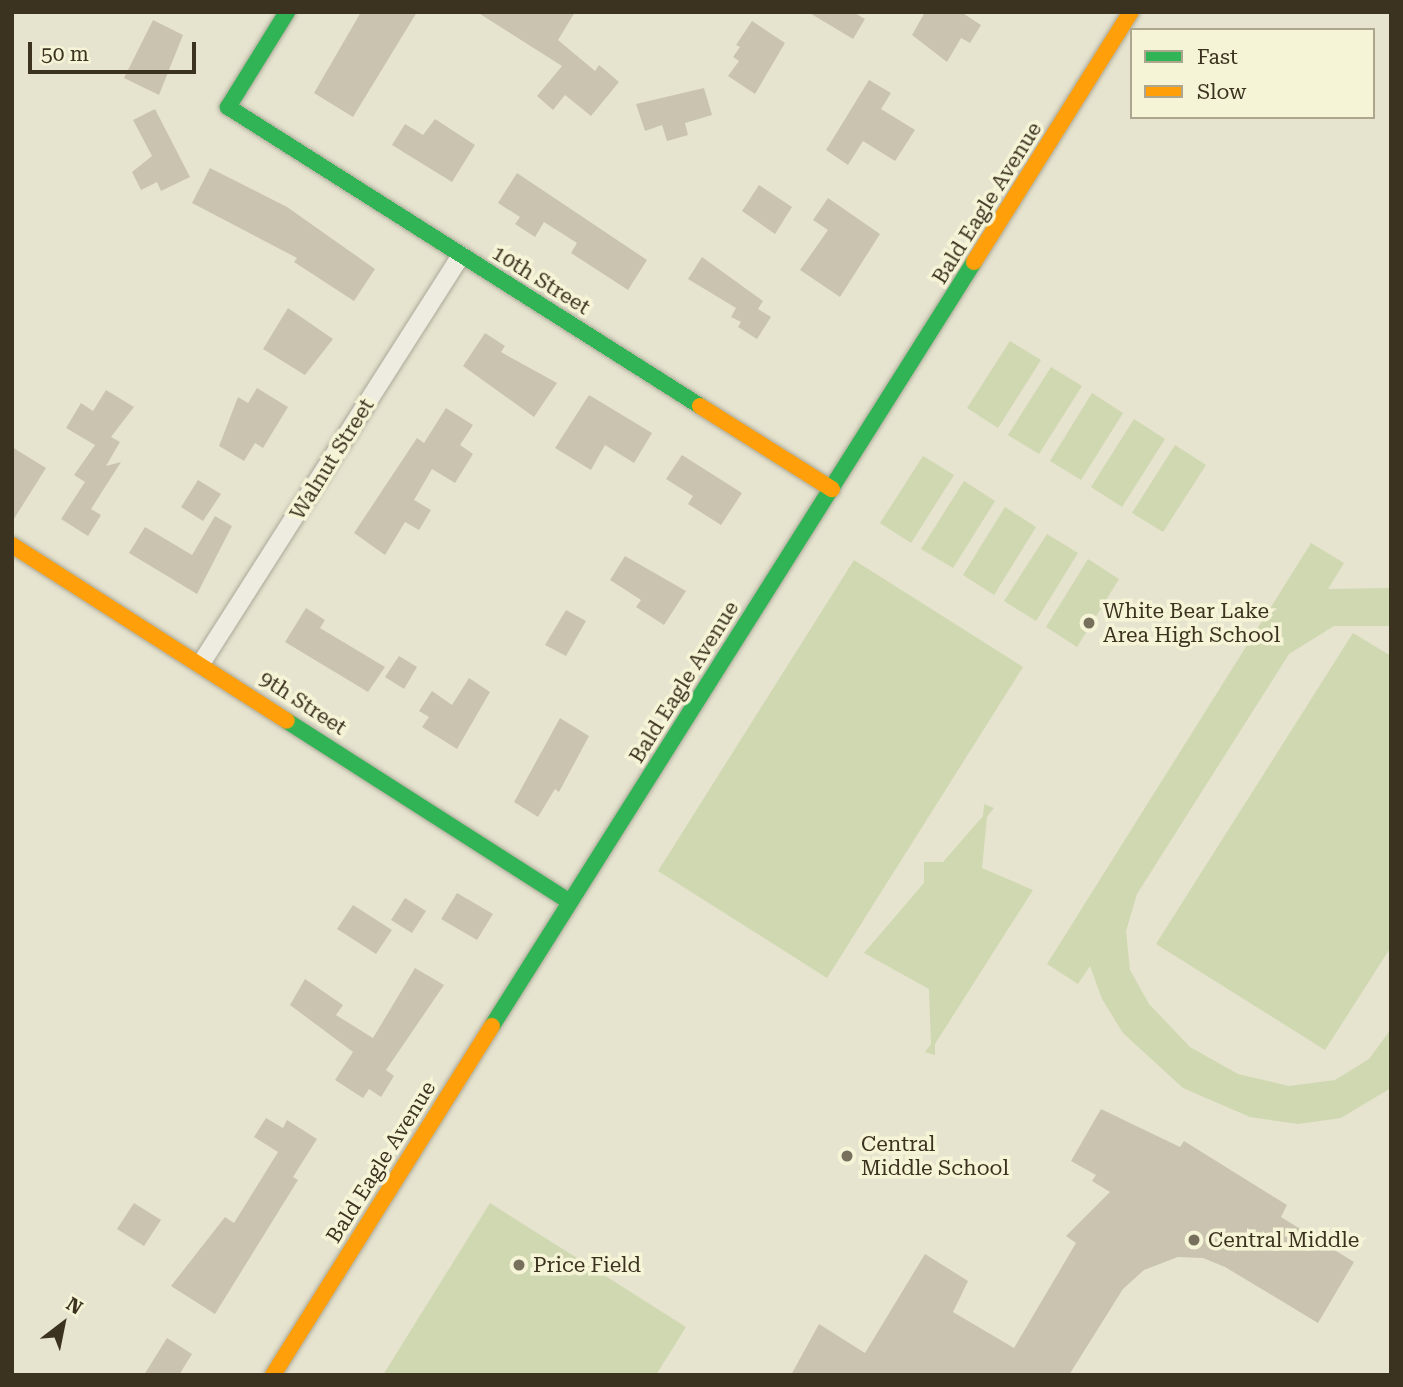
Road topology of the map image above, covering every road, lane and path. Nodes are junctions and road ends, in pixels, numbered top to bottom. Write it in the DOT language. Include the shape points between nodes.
graph roads {
  1 [pos="287,12"];
  2 [pos="1131,12"];
  3 [pos="461,255"];
  4 [pos="832,489"];
  5 [pos="12,545"];
  6 [pos="202,662"];
  7 [pos="568,901"];
  8 [pos="273,1375"];
  1 -- 3 [label="street, 10th Street" via="228,107"];
  2 -- 4 [label="street, Bald Eagle Avenue"];
  3 -- 4 [label="street, 10th Street"];
  3 -- 6 [label="street, Walnut Street"];
  4 -- 7 [label="street, Bald Eagle Avenue"];
  5 -- 6 [label="street, 9th Street"];
  6 -- 7 [label="street, 9th Street"];
  7 -- 8 [label="street, Bald Eagle Avenue"];
}
